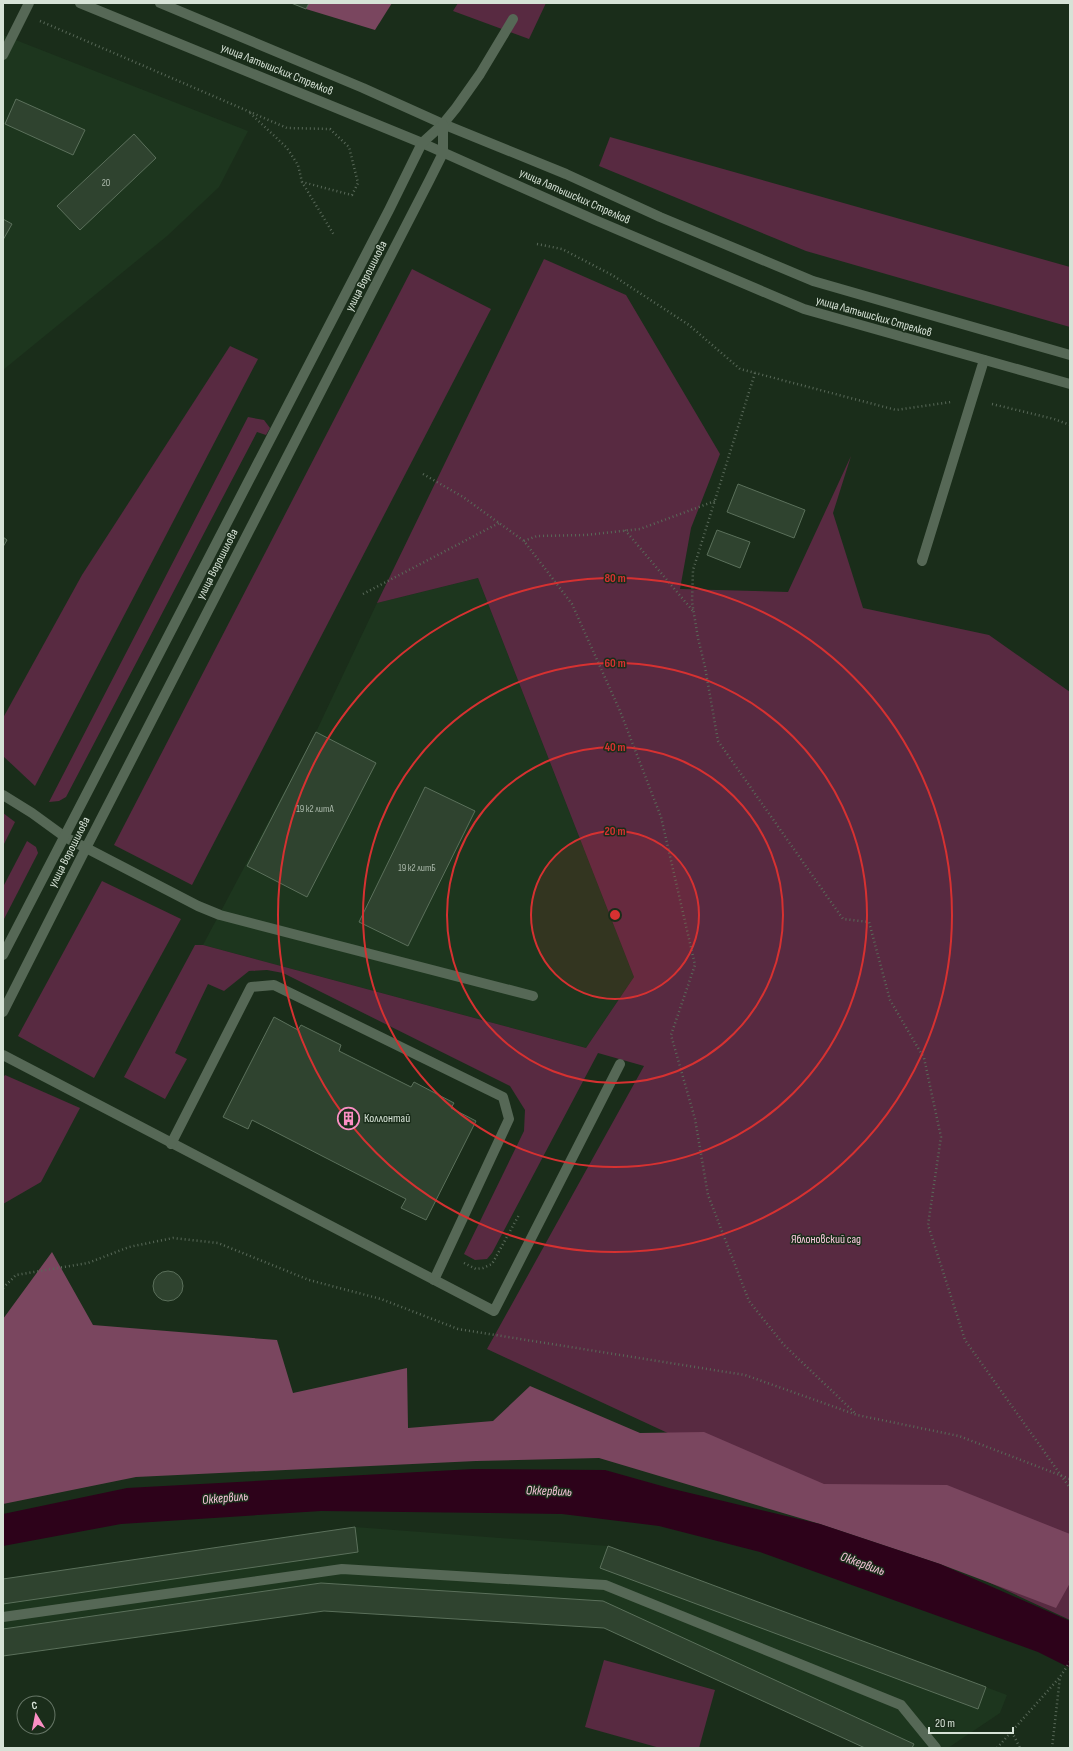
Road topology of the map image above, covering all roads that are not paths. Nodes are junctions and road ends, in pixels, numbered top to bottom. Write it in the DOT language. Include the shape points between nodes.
graph roads {
  1 [pos="29,3"];
  2 [pos="80,3"];
  3 [pos="160,3"];
  4 [pos="514,19"];
  5 [pos="3,55"];
  6 [pos="443,124"];
  7 [pos="422,143"];
  8 [pos="443,153"];
  9 [pos="1070,355"];
  10 [pos="984,360"];
  11 [pos="1070,384"];
  12 [pos="922,561"];
  13 [pos="3,795"];
  14 [pos="65,837"];
  15 [pos="86,848"];
  16 [pos="3,955"];
  17 [pos="533,996"];
  18 [pos="3,1012"];
  19 [pos="3,1055"];
  20 [pos="620,1064"];
  21 [pos="171,1144"];
  22 [pos="434,1280"];
  23 [pos="3,1617"];
  24 [pos="936,1748"];
  1 -- 5 [label="street"];
  2 -- 7 [label="street, улица Латышских Стрелков"];
  3 -- 6 [label="street, улица Латышских Стрелков"];
  4 -- 6 [label="street, улица Ворошилова" via="480,74"];
  6 -- 7 [label="street, улица Ворошилова"];
  6 -- 8 [label="street, улица Ворошилова"];
  6 -- 9 [label="street, улица Латышских Стрелков" via="566,174 660,217 813,281"];
  7 -- 8 [label="street, улица Латышских Стрелков"];
  7 -- 14 [label="street, улица Ворошилова"];
  8 -- 10 [label="street, улица Латышских Стрелков" via="804,309"];
  8 -- 15 [label="street, улица Ворошилова"];
  10 -- 11 [label="street, улица Латышских Стрелков"];
  10 -- 12 [label="street"];
  13 -- 14 [label="street"];
  14 -- 15 [label="street"];
  14 -- 16 [label="street, улица Ворошилова"];
  15 -- 17 [label="street" via="220,915"];
  15 -- 18 [label="street, улица Ворошилова"];
  19 -- 21 [label="street"];
  20 -- 22 [label="street" via="494,1311"];
  21 -- 22 [label="street"];
  21 -- 22 [label="street" via="251,987 274,985 503,1097 509,1118"];
  23 -- 24 [label="street" via="342,1569 605,1585 901,1705"];
}
